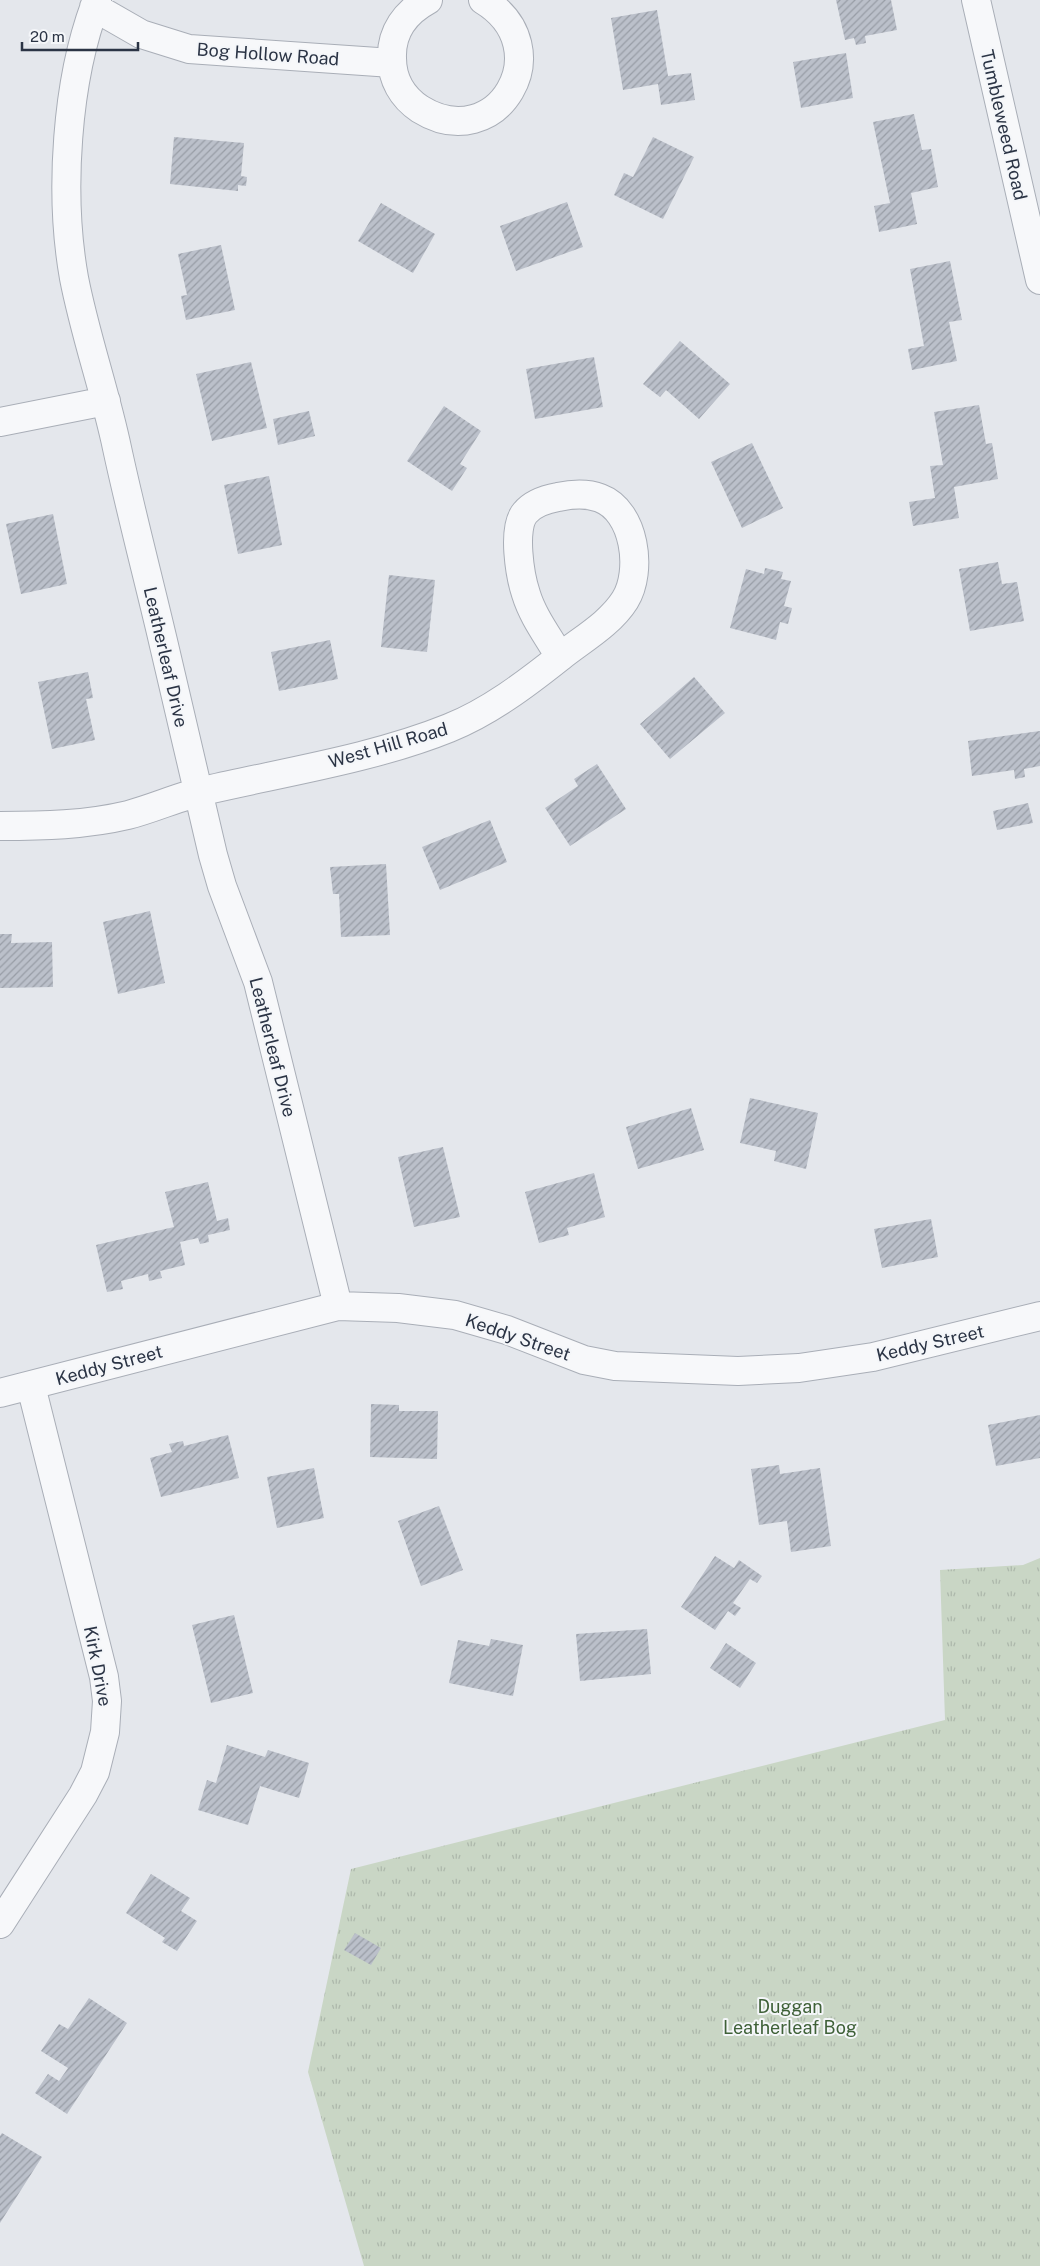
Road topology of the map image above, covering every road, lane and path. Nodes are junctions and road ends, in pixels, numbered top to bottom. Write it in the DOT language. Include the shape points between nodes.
graph roads {
  1 [pos="428,0"];
  2 [pos="483,0"];
  3 [pos="976,0"];
  4 [pos="95,4"];
  5 [pos="392,63"];
  6 [pos="1040,280"];
  7 [pos="106,401"];
  8 [pos="0,422"];
  9 [pos="560,657"];
  10 [pos="198,792"];
  11 [pos="0,826"];
  12 [pos="338,1306"];
  13 [pos="1040,1316"];
  14 [pos="31,1386"];
  15 [pos="0,1394"];
  16 [pos="0,1924"];
  1 -- 5 [label="street" via="402,22 395,34"];
  2 -- 5 [label="street" via="503,15 514,30 519,65 510,92 490,112 466,121 440,119 427,113 414,106 397,85"];
  3 -- 6 [label="street, Tumbleweed Road"];
  4 -- 5 [label="street, Bog Hollow Road" via="141,34 189,48"];
  4 -- 7 [label="street, Leatherleaf Drive" via="82,51 70,120 68,200 74,277"];
  7 -- 8 [label="street"];
  7 -- 10 [label="street, Leatherleaf Drive"];
  9 -- 9 [label="street, West Hill Road" via="532,612 526,595 521,578 519,527 524,514 533,506 560,496 588,495 601,498 614,508 632,537 636,557 633,580 626,599 614,615"];
  9 -- 10 [label="street, West Hill Road" via="496,703 434,734 376,751"];
  10 -- 11 [label="street, West Hill Road" via="152,809 99,820"];
  10 -- 12 [label="street, Leatherleaf Drive" via="222,886 258,982"];
  12 -- 13 [label="street, Keddy Street" via="398,1308 454,1315 507,1330 584,1360 615,1366 738,1371 798,1368 873,1357"];
  12 -- 14 [label="street, Keddy Street"];
  14 -- 15 [label="street, Keddy Street"];
  14 -- 16 [label="street, Kirk Drive" via="104,1677 107,1713 95,1772"];
}
